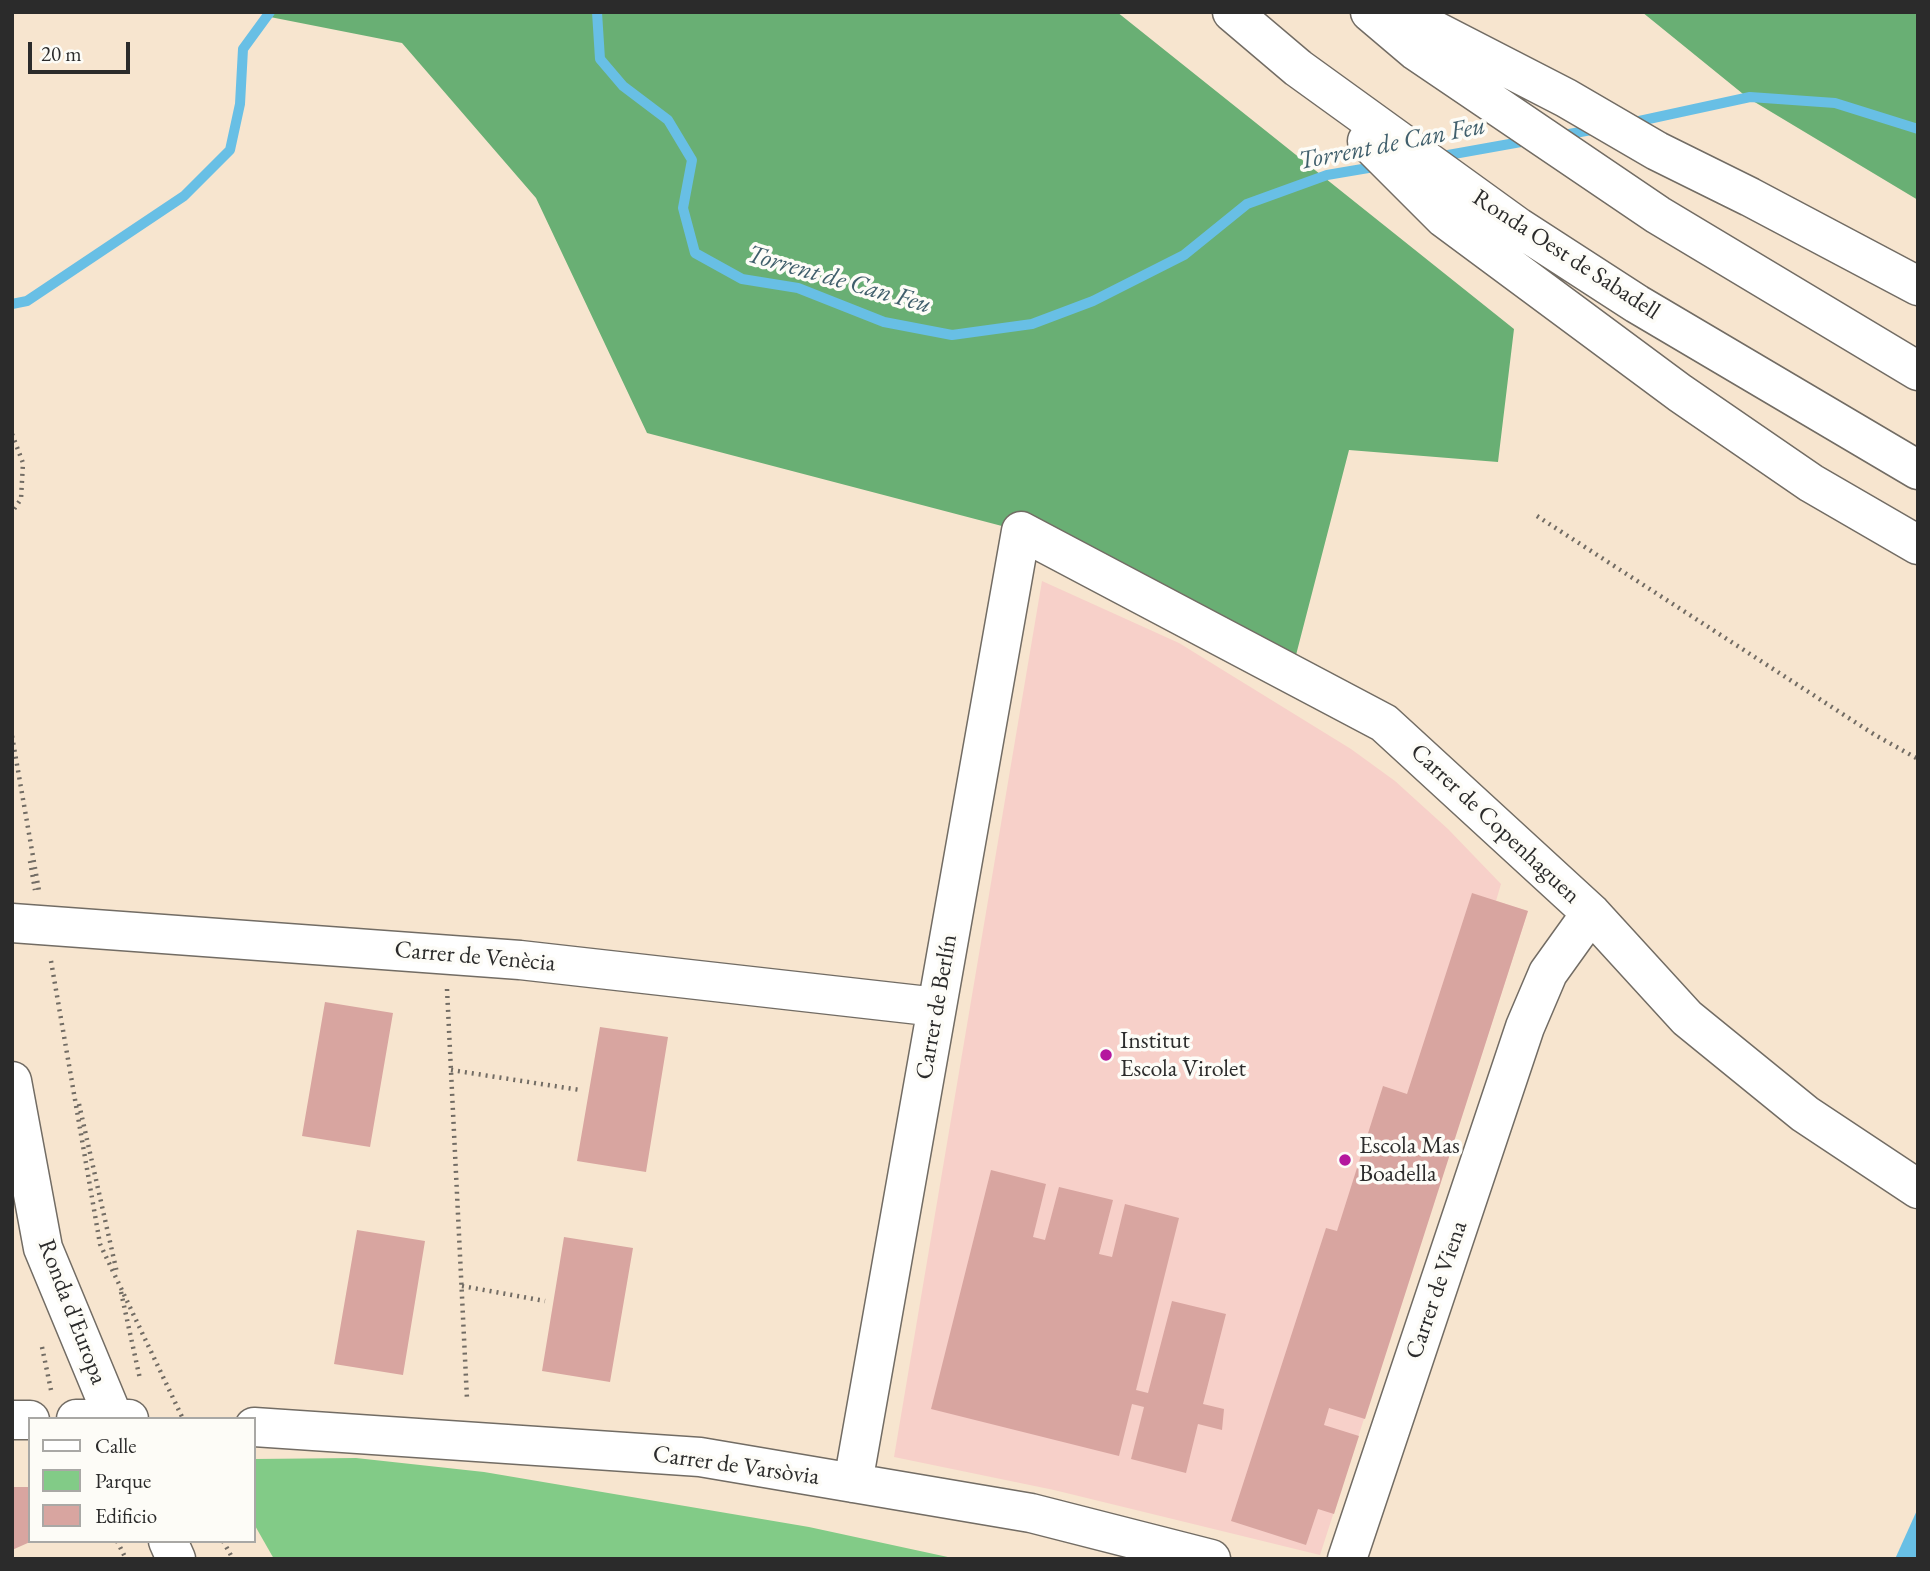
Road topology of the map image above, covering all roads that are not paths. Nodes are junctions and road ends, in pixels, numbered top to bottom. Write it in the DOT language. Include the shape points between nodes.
graph roads {
  1 [pos="1232,12"];
  2 [pos="1370,12"];
  3 [pos="1399,12"];
  4 [pos="1298,68"];
  5 [pos="1918,286"];
  6 [pos="1918,371"];
  7 [pos="1918,470"];
  8 [pos="1021,531"];
  9 [pos="1918,545"];
  10 [pos="1591,913"];
  11 [pos="32,925"];
  12 [pos="937,1007"];
  13 [pos="12,1081"];
  14 [pos="1918,1189"];
  15 [pos="124,1410"];
  16 [pos="87,1417"];
  17 [pos="256,1427"];
  18 [pos="853,1483"];
  19 [pos="169,1543"];
  20 [pos="176,1559"];
  21 [pos="1211,1559"];
  22 [pos="1347,1559"];
  1 -- 4 [label="main road, Ronda Oest de Sabadell"];
  2 -- 6 [label="main road" via="1416,51 1658,215"];
  3 -- 5 [label="main road"];
  4 -- 7 [label="main road, Ronda Oest de Sabadell" via="1529,234 1637,304"];
  4 -- 9 [label="main road" via="1444,218 1691,401 1811,483"];
  8 -- 10 [label="main road, Carrer de Copenhaguen" via="1384,723"];
  8 -- 12 [label="main road, Carrer de Berlín"];
  10 -- 14 [label="main road, Carrer de Copenhaguen" via="1687,1018 1805,1114"];
  10 -- 22 [label="main road, Carrer de Viena" via="1548,973 1525,1027"];
  11 -- 12 [label="main road, Carrer de Venècia" via="520,960"];
  12 -- 18 [label="main road, Carrer de Berlín"];
  13 -- 15 [label="main road, Ronda d'Europa" via="43,1248"];
  15 -- 16 [label="main road"];
  17 -- 18 [label="main road, Carrer de Varsòvia" via="700,1457"];
  18 -- 21 [label="main road, Carrer de Varsòvia" via="1031,1513"];
  19 -- 20 [label="main road"];
}
